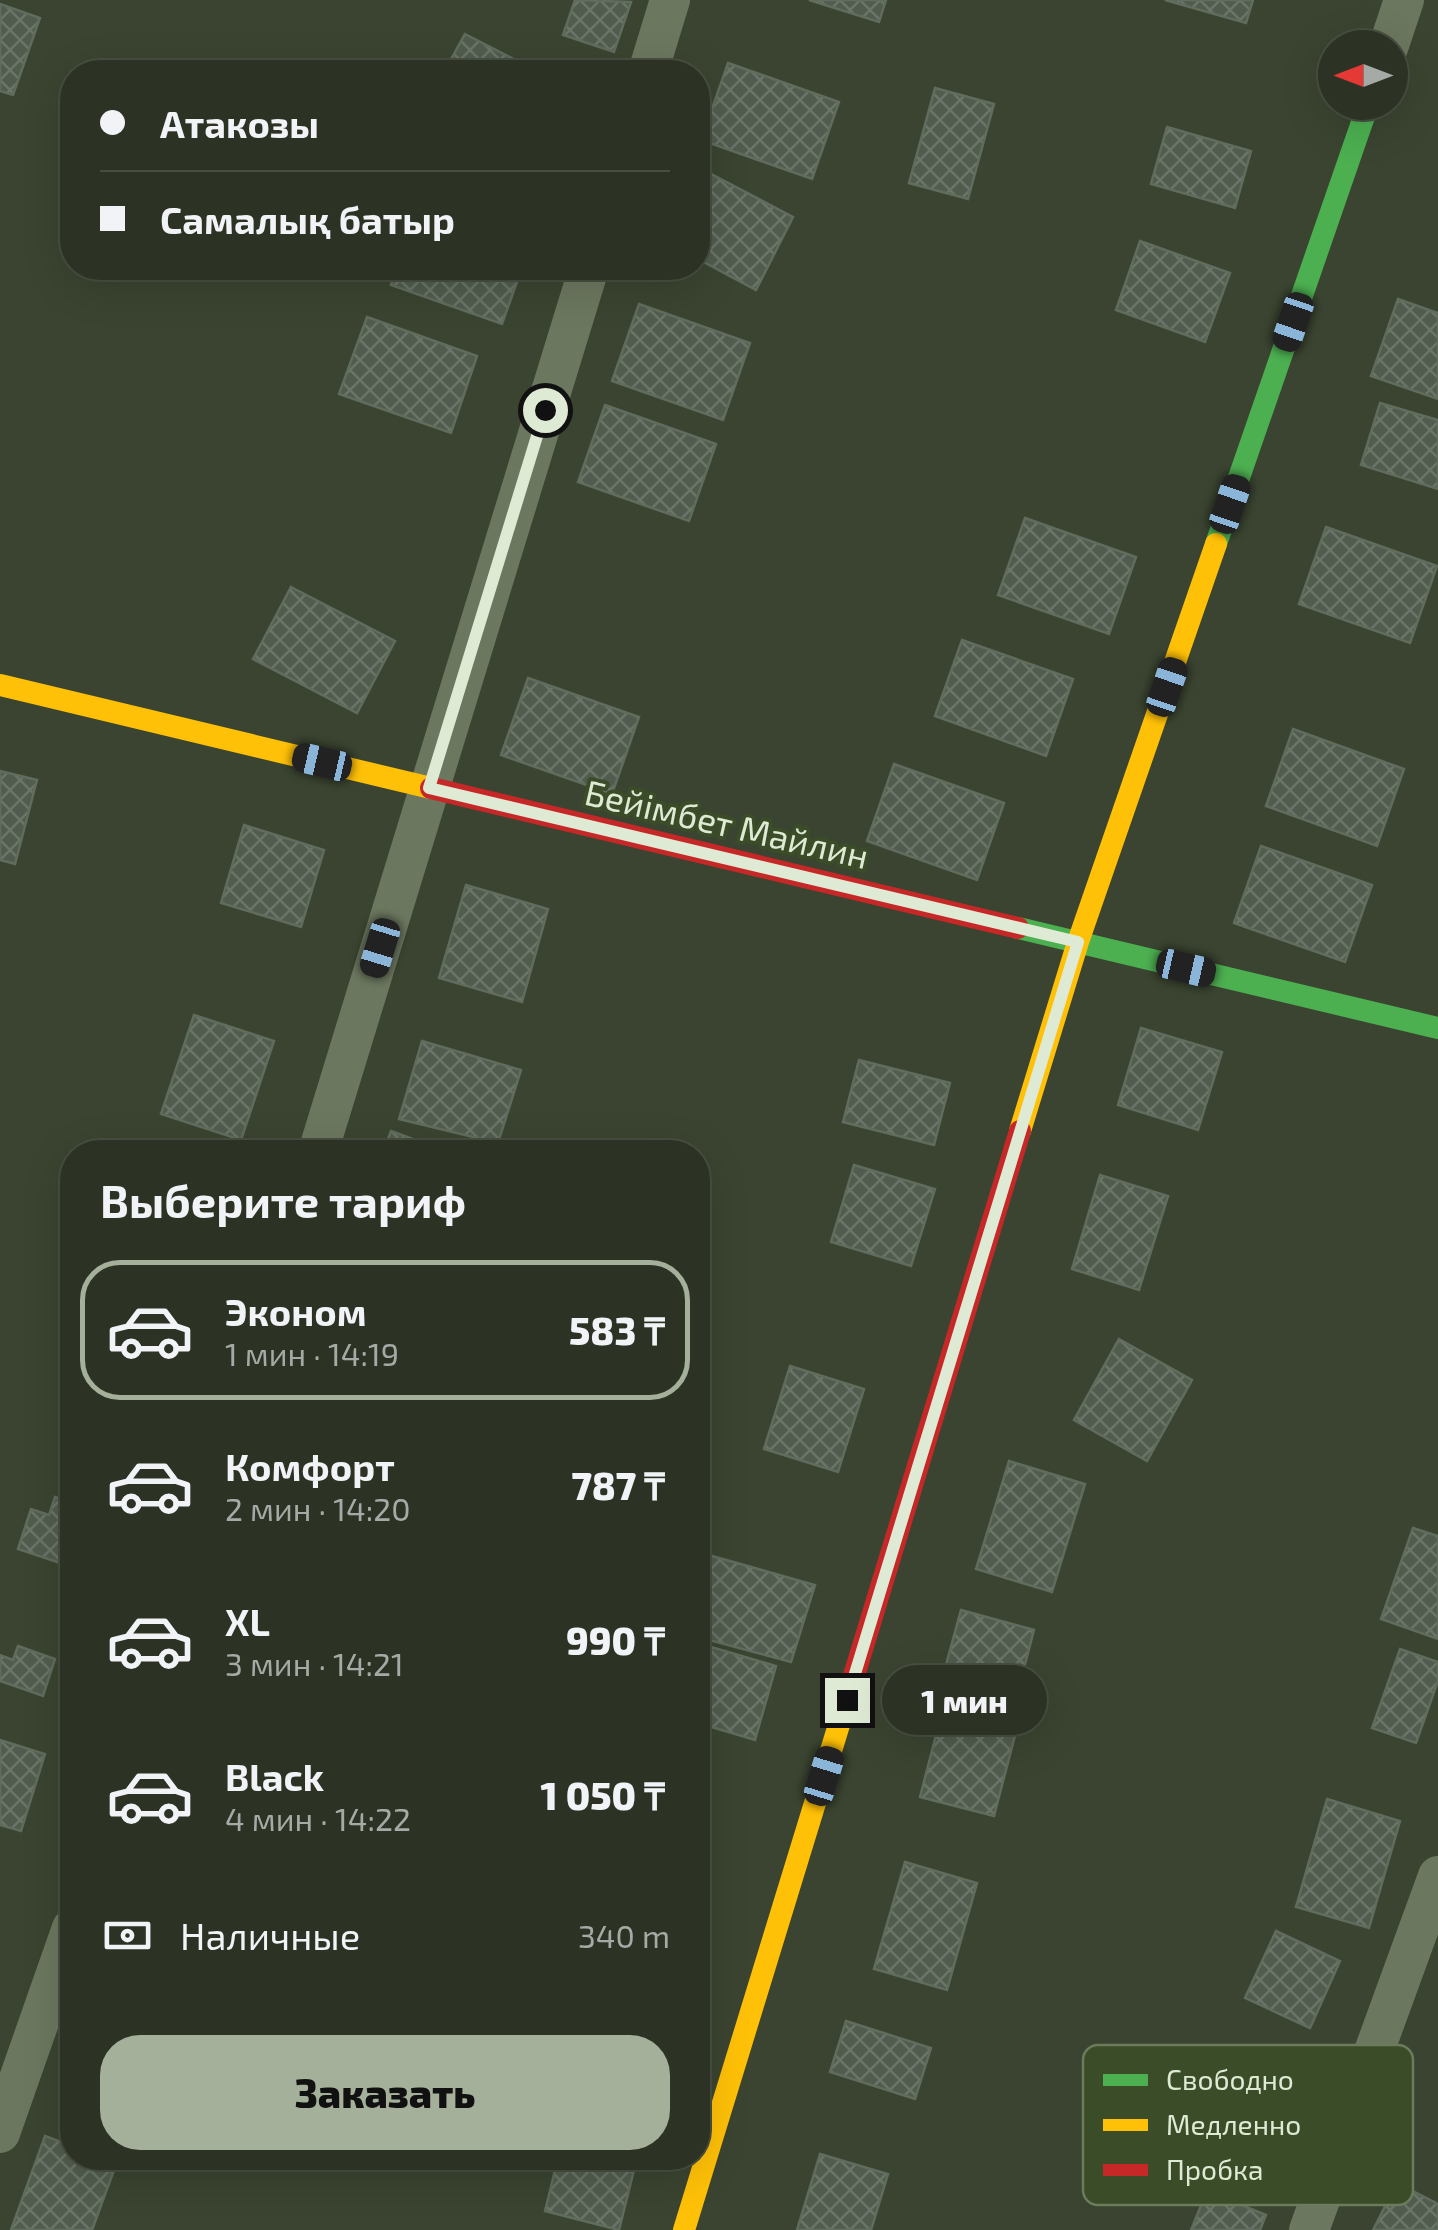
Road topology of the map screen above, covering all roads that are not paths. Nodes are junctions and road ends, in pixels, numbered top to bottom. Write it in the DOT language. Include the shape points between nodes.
graph roads {
  1 [pos="670,0"];
  2 [pos="1404,0"];
  3 [pos="1394,30"];
  4 [pos="652,60"];
  5 [pos="1363,120"];
  6 [pos="584,280"];
  7 [pos="0,685"];
  8 [pos="429,788"];
  9 [pos="1078,942"];
  10 [pos="1438,1028"];
  11 [pos="322,1140"];
  12 [pos="1438,1876"];
  13 [pos="60,1962"];
  14 [pos="1376,2045"];
  15 [pos="0,2133"];
  16 [pos="710,2145"];
  17 [pos="702,2170"];
  18 [pos="1318,2205"];
  19 [pos="684,2230"];
  20 [pos="1309,2230"];
  1 -- 4 [label="street"];
  2 -- 3 [label="street"];
  5 -- 9 [label="street"];
  6 -- 8 [label="street"];
  7 -- 8 [label="street, Бейімбет Майлин"];
  8 -- 9 [label="street, Бейімбет Майлин"];
  8 -- 11 [label="street"];
  9 -- 10 [label="street, Бейімбет Майлин"];
  9 -- 16 [label="street"];
  12 -- 14 [label="street"];
  13 -- 15 [label="street"];
  17 -- 19 [label="street"];
  18 -- 20 [label="street"];
}
